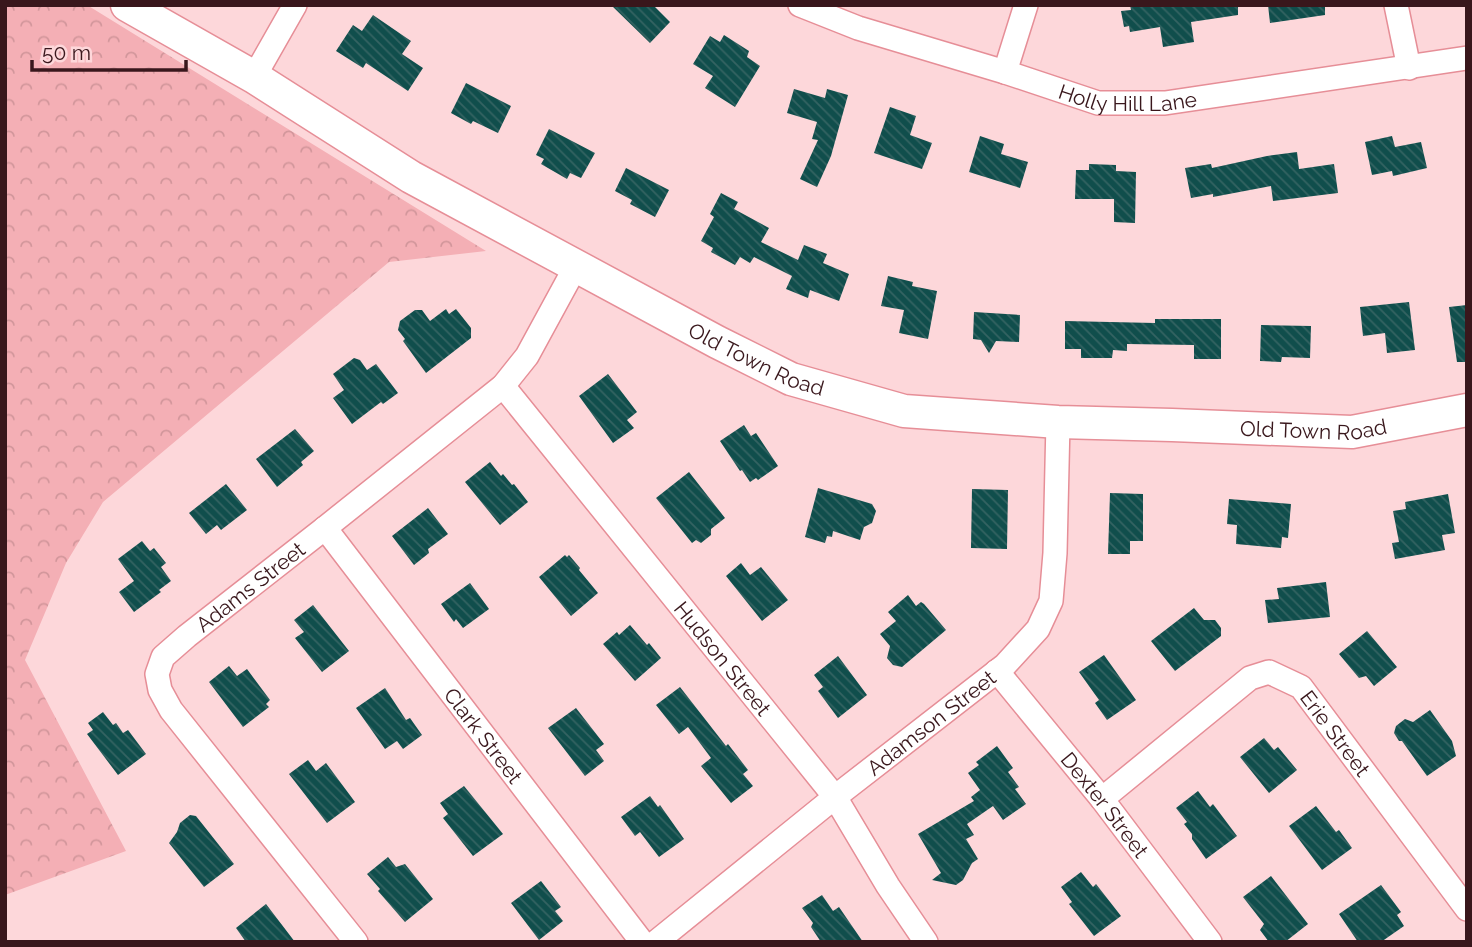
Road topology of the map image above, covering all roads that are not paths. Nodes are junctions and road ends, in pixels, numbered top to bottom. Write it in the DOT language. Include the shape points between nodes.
graph roads {
  1 [pos="127,5"];
  2 [pos="295,5"];
  3 [pos="800,5"];
  4 [pos="1026,5"];
  5 [pos="1396,5"];
  6 [pos="1467,58"];
  7 [pos="1409,68"];
  8 [pos="1005,72"];
  9 [pos="254,77"];
  10 [pos="576,266"];
  11 [pos="503,386"];
  12 [pos="1467,410"];
  13 [pos="1058,422"];
  14 [pos="325,528"];
  15 [pos="997,671"];
  16 [pos="835,797"];
  17 [pos="1101,799"];
  18 [pos="1467,909"];
  19 [pos="356,942"];
  20 [pos="642,942"];
  21 [pos="656,942"];
  22 [pos="926,942"];
  23 [pos="1210,942"];
  1 -- 9 [label="main road, Old Town Road"];
  2 -- 9 [label="street"];
  3 -- 8 [label="street, Holly Hill Lane" via="858,28"];
  4 -- 8 [label="street"];
  5 -- 7 [label="street"];
  6 -- 7 [label="street, Holly Hill Lane"];
  7 -- 8 [label="street, Holly Hill Lane" via="1165,103 1098,103"];
  9 -- 10 [label="main road, Old Town Road" via="411,177"];
  10 -- 11 [label="street, Adams Street" via="527,356"];
  10 -- 13 [label="main road, Old Town Road" via="791,379 904,411"];
  11 -- 14 [label="street, Adams Street"];
  11 -- 16 [label="street, Hudson Street"];
  12 -- 13 [label="main road, Old Town Road" via="1352,432"];
  13 -- 15 [label="street, Adamson Street" via="1051,601 1038,629"];
  14 -- 19 [label="street, Adams Street" via="187,636 163,657 158,674 160,690 171,710"];
  14 -- 20 [label="street, Clark Street"];
  15 -- 16 [label="street, Adamson Street"];
  15 -- 17 [label="street, Dexter Street"];
  16 -- 21 [label="street, Adamson Street"];
  16 -- 22 [label="street, Hudson Street"];
  17 -- 18 [label="street, Erie Street" via="1250,678 1269,672 1301,687"];
  17 -- 23 [label="street, Dexter Street"];
}
